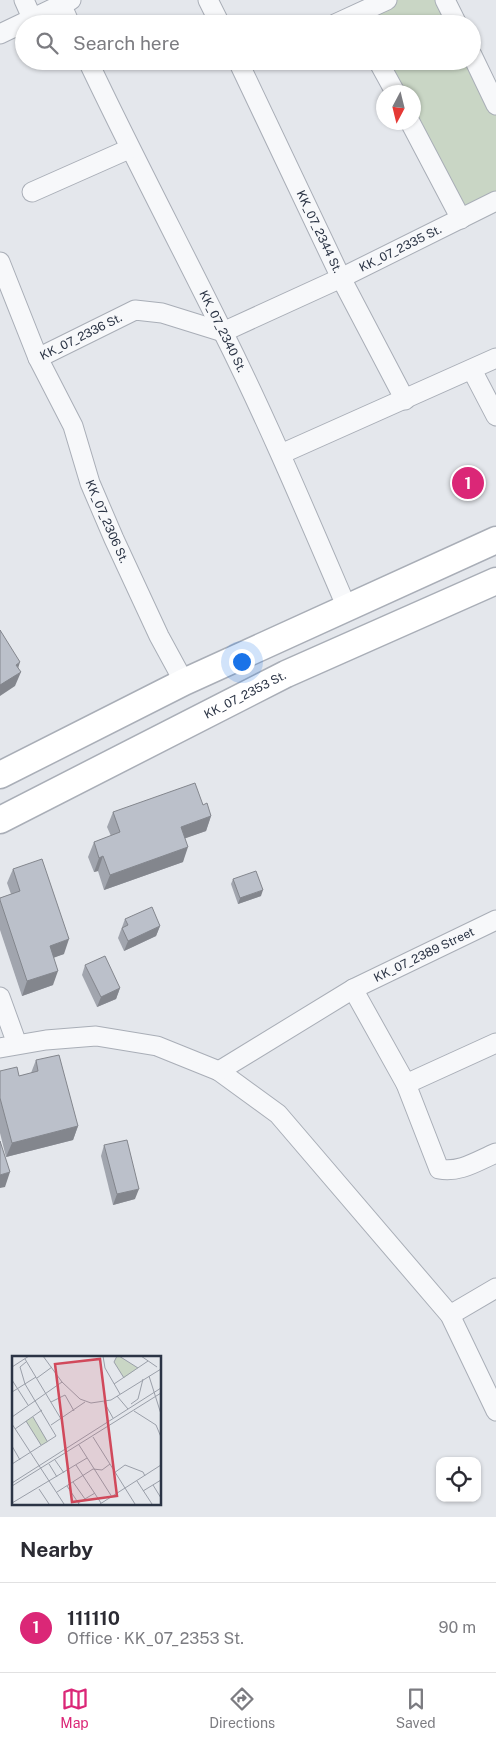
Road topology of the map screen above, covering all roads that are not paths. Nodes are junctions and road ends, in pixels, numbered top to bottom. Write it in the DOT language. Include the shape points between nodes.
graph roads {
  1 [pos="24,0"];
  2 [pos="208,0"];
  3 [pos="387,0"];
  4 [pos="446,0"];
  5 [pos="66,2"];
  6 [pos="31,15"];
  7 [pos="38,15"];
  8 [pos="68,15"];
  9 [pos="216,15"];
  10 [pos="363,15"];
  11 [pos="453,15"];
  12 [pos="15,26"];
  13 [pos="0,34"];
  14 [pos="92,70"];
  15 [pos="247,70"];
  16 [pos="383,70"];
  17 [pos="479,70"];
  18 [pos="391,85"];
  19 [pos="496,105"];
  20 [pos="414,130"];
  21 [pos="129,149"];
  22 [pos="32,192"];
  23 [pos="496,201"];
  24 [pos="461,219"];
  25 [pos="0,263"];
  26 [pos="341,278"];
  27 [pos="223,332"];
  28 [pos="38,358"];
  29 [pos="496,358"];
  30 [pos="472,370"];
  31 [pos="405,400"];
  32 [pos="496,416"];
  33 [pos="281,454"];
  34 [pos="496,540"];
  35 [pos="496,582"];
  36 [pos="347,608"];
  37 [pos="184,682"];
  38 [pos="0,775"];
  39 [pos="0,820"];
  40 [pos="496,920"];
  41 [pos="354,990"];
  42 [pos="0,997"];
  43 [pos="496,1043"];
  44 [pos="9,1046"];
  45 [pos="219,1071"];
  46 [pos="406,1084"];
  47 [pos="496,1153"];
  48 [pos="496,1288"];
  49 [pos="450,1314"];
  50 [pos="496,1411"];
  1 -- 6 [label="street"];
  2 -- 9 [label="street"];
  3 -- 10 [label="street"];
  4 -- 11 [label="street"];
  5 -- 7 [label="street"];
  5 -- 8 [label="street"];
  12 -- 13 [label="street"];
  14 -- 21 [label="street, KK_07_2340 St."];
  15 -- 26 [label="street, KK_07_2344 St."];
  16 -- 18 [label="street"];
  17 -- 19 [label="street"];
  20 -- 24 [label="street"];
  21 -- 22 [label="street"];
  21 -- 27 [label="street, KK_07_2340 St."];
  23 -- 24 [label="street, KK_07_2335 St."];
  24 -- 26 [label="street, KK_07_2335 St."];
  25 -- 28 [label="street, KK_07_2336 St."];
  26 -- 27 [label="street, KK_07_2335 St."];
  26 -- 31 [label="street, KK_07_2344 St."];
  27 -- 28 [label="street, KK_07_2336 St." via="162,313 135,310"];
  27 -- 33 [label="street, KK_07_2340 St."];
  28 -- 37 [label="street, KK_07_2306 St." via="73,426 90,483 114,539"];
  29 -- 30 [label="street"];
  30 -- 31 [label="street"];
  30 -- 32 [label="street"];
  31 -- 33 [label="street"];
  33 -- 36 [label="street, KK_07_2340 St."];
  34 -- 36 [label="street"];
  35 -- 39 [label="street, KK_07_2353 St." via="286,674"];
  36 -- 37 [label="street"];
  37 -- 38 [label="street"];
  40 -- 41 [label="street, KK_07_2389 Street"];
  41 -- 45 [label="street, KK_07_2389 Street"];
  41 -- 46 [label="street"];
  42 -- 44 [label="street"];
  43 -- 46 [label="street"];
  44 -- 45 [label="street" via="96,1036 158,1046"];
  45 -- 49 [label="street" via="278,1114"];
  46 -- 47 [label="street" via="439,1169 463,1168"];
  48 -- 49 [label="street"];
  49 -- 50 [label="street"];
}
